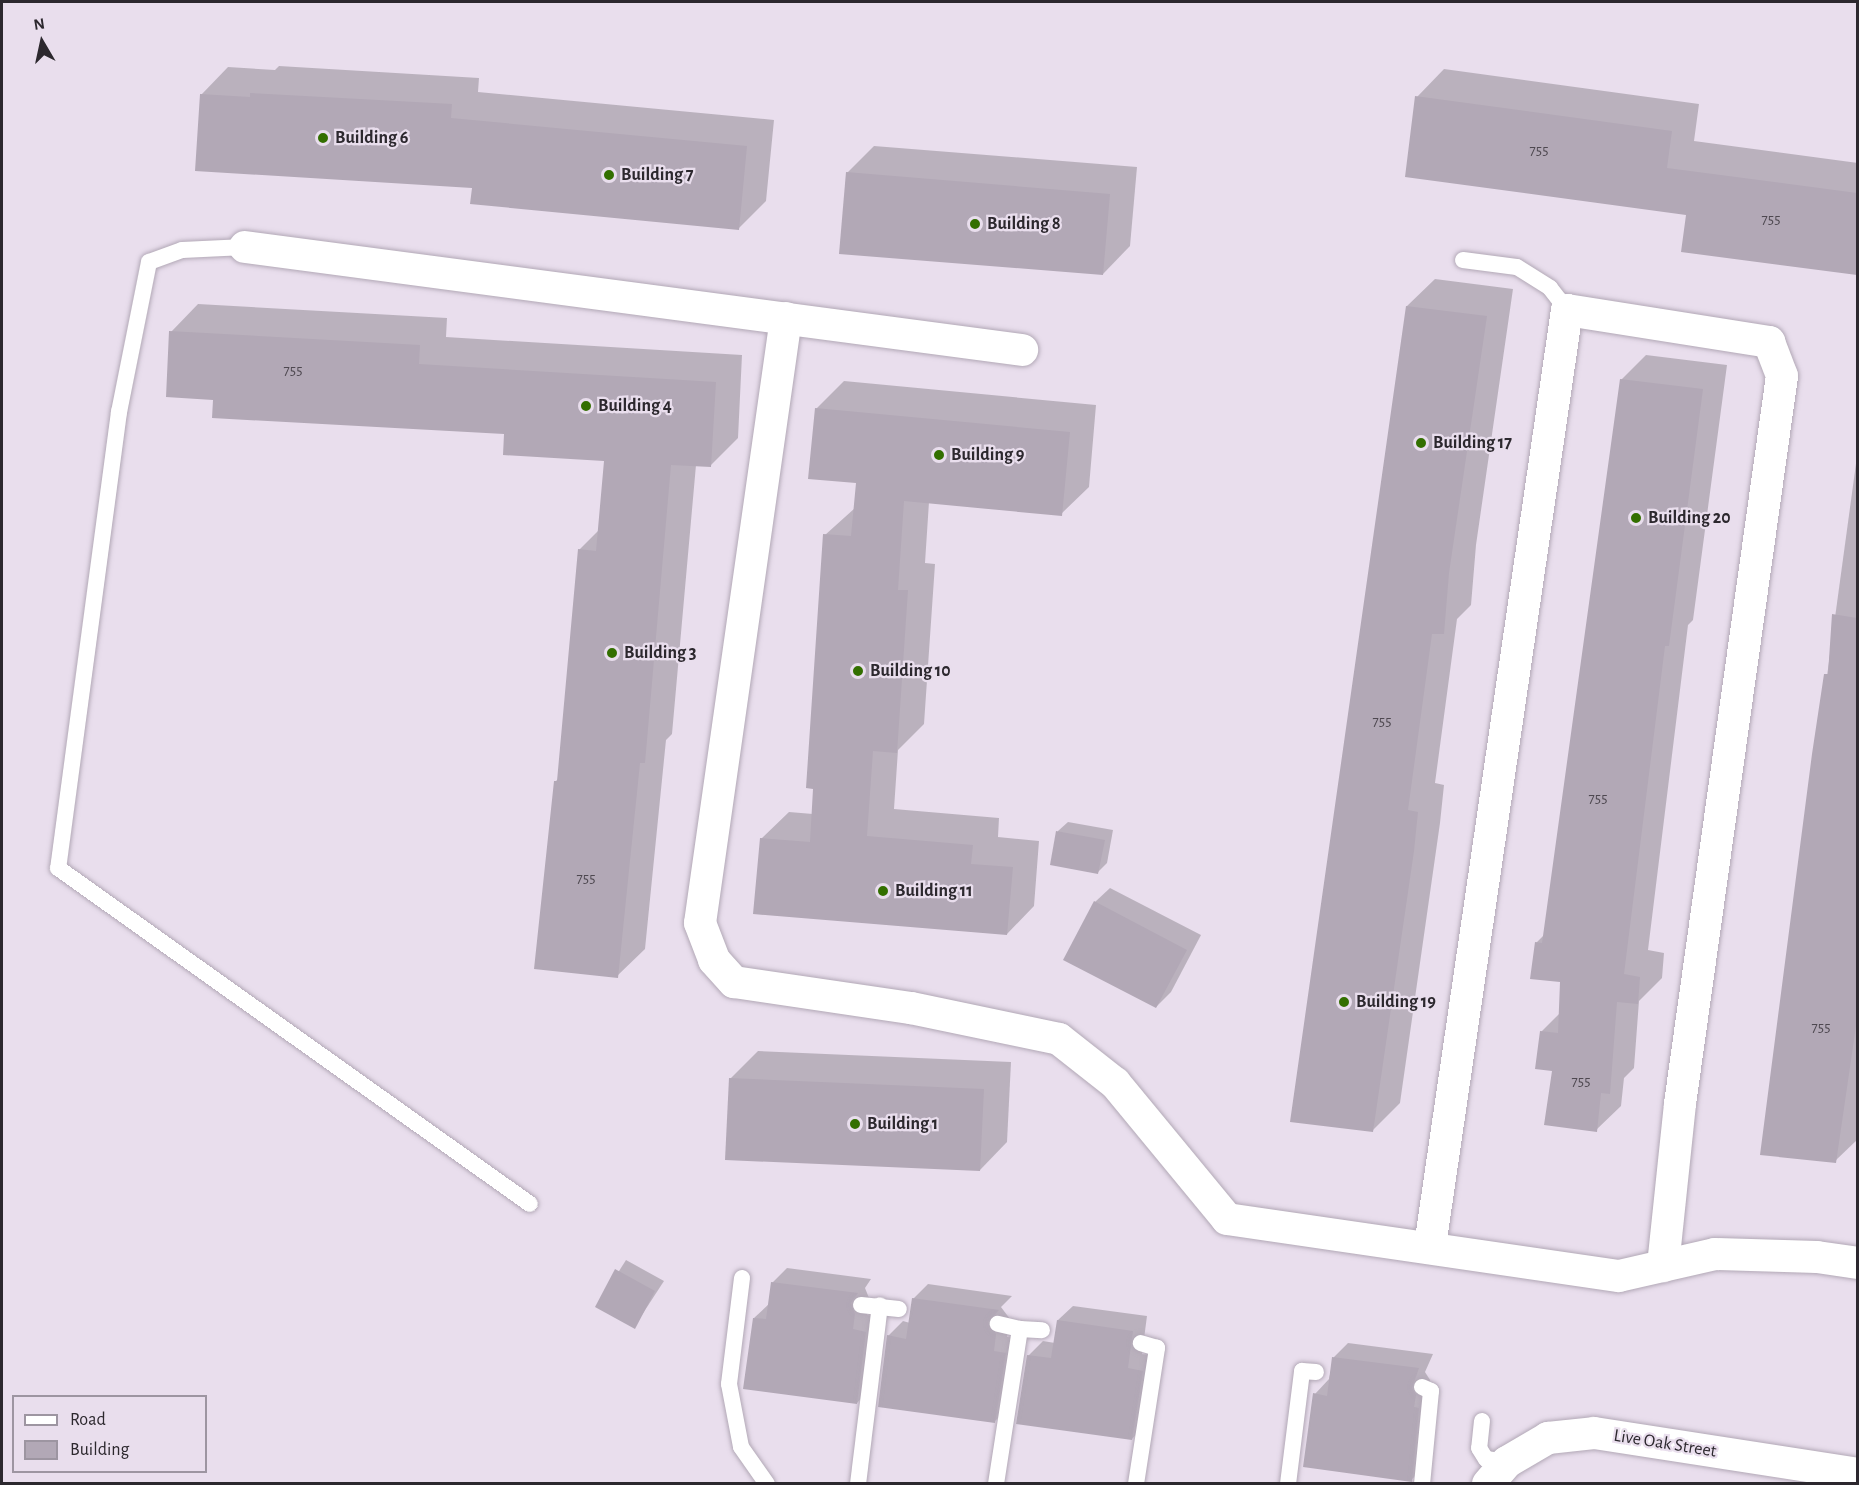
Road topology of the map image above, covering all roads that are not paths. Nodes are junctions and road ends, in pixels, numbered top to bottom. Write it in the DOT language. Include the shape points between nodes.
graph roads {
  1 [pos="245,247"];
  2 [pos="1463,260"];
  3 [pos="1567,310"];
  4 [pos="786,318"];
  5 [pos="1022,350"];
  6 [pos="530,1204"];
  7 [pos="1430,1246"];
  8 [pos="1857,1263"];
  9 [pos="1663,1266"];
  10 [pos="742,1278"];
  11 [pos="861,1305"];
  12 [pos="880,1305"];
  13 [pos="899,1309"];
  14 [pos="998,1324"];
  15 [pos="1020,1329"];
  16 [pos="1042,1330"];
  17 [pos="1141,1342"];
  18 [pos="1316,1372"];
  19 [pos="1422,1387"];
  20 [pos="1482,1421"];
  21 [pos="1498,1473"];
  22 [pos="1857,1474"];
  23 [pos="767,1484"];
  24 [pos="858,1484"];
  25 [pos="996,1484"];
  26 [pos="1137,1484"];
  27 [pos="1288,1484"];
  28 [pos="1422,1484"];
  1 -- 4 [label="street"];
  1 -- 6 [label="lane" via="182,250 149,262 119,412 58,868"];
  2 -- 3 [label="lane" via="1517,267 1550,288"];
  3 -- 7 [label="street"];
  3 -- 9 [label="street" via="1769,342 1782,376 1680,1104"];
  4 -- 5 [label="street"];
  4 -- 7 [label="street" via="700,923 714,960 734,982 911,1008 1059,1040 1114,1083 1227,1219"];
  7 -- 9 [label="street" via="1619,1275"];
  8 -- 9 [label="street" via="1817,1257 1715,1254"];
  10 -- 23 [label="lane" via="729,1384 741,1447"];
  11 -- 12 [label="lane"];
  12 -- 13 [label="lane"];
  12 -- 24 [label="lane"];
  14 -- 15 [label="lane"];
  15 -- 16 [label="lane"];
  15 -- 25 [label="lane"];
  17 -- 26 [label="lane" via="1157,1348"];
  18 -- 27 [label="lane" via="1302,1371"];
  19 -- 28 [label="lane" via="1431,1391"];
  20 -- 21 [label="lane" via="1479,1448"];
  21 -- 22 [label="street, Live Oak Street" via="1548,1438 1594,1433"];
}
